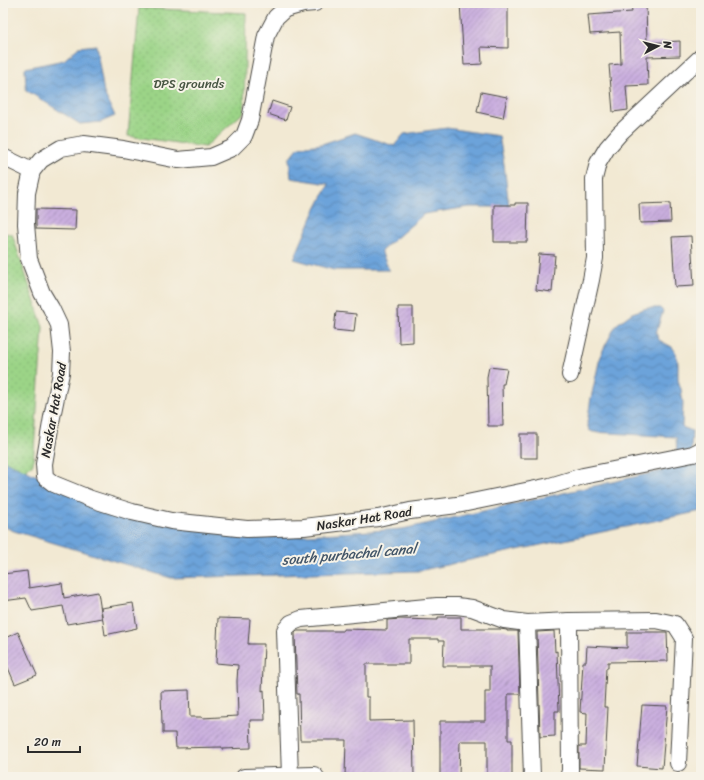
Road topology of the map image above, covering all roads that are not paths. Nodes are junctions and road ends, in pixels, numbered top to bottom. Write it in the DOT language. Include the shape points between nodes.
graph roads {
  1 [pos="315,3"];
  2 [pos="701,57"];
  3 [pos="3,157"];
  4 [pos="32,171"];
  5 [pos="570,374"];
  6 [pos="701,450"];
  7 [pos="569,621"];
  8 [pos="527,623"];
  9 [pos="678,763"];
  10 [pos="290,776"];
  11 [pos="244,777"];
  12 [pos="316,777"];
  13 [pos="532,777"];
  14 [pos="568,777"];
  1 -- 4 [label="street" via="285,9 276,17 266,36 250,120 244,136 232,148 211,157 178,160 123,148 84,144 61,148 41,160"];
  2 -- 5 [label="street" via="620,133 598,163 594,178 594,258"];
  3 -- 4 [label="street"];
  4 -- 6 [label="street, Naskar Hat Road" via="27,193 29,259 42,293 59,325 62,352 61,373 44,464 45,477 54,484 132,512 172,521 247,529 304,527 465,504 550,486 583,476 693,454"];
  7 -- 8 [label="street"];
  7 -- 9 [label="street" via="656,620 675,624 684,638"];
  7 -- 14 [label="street"];
  8 -- 10 [label="street" via="504,620 472,608 457,606 348,614 291,622 285,630"];
  8 -- 13 [label="street"];
  10 -- 11 [label="street"];
  10 -- 12 [label="street"];
}
